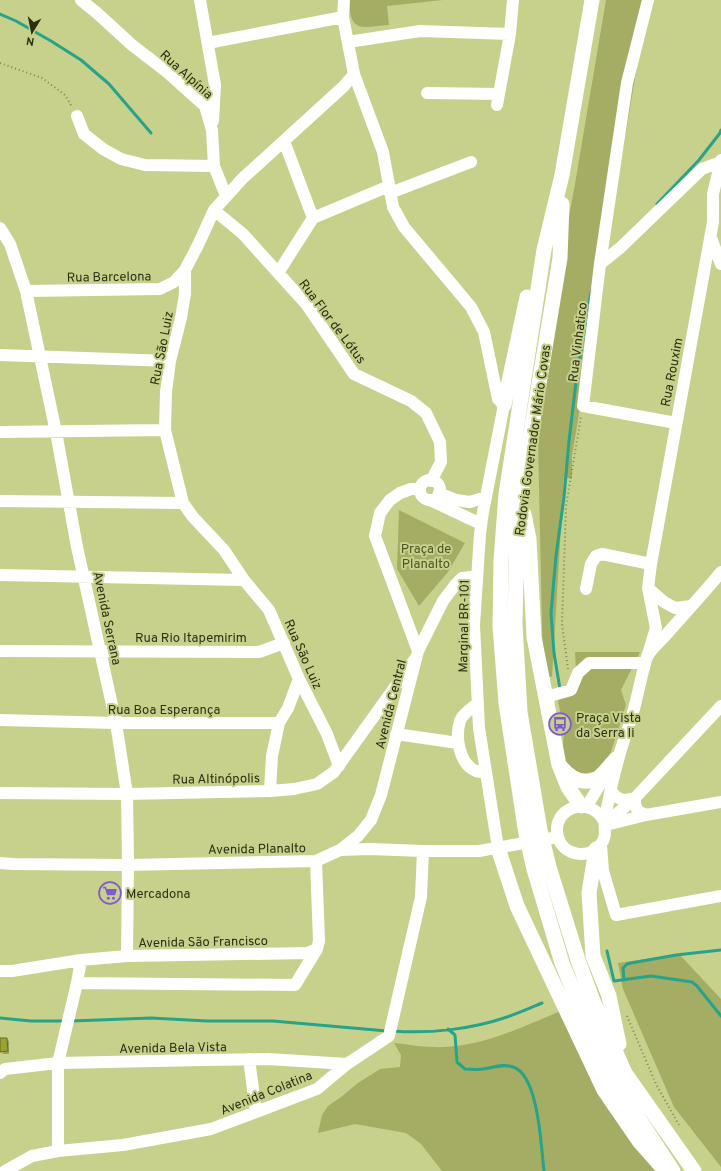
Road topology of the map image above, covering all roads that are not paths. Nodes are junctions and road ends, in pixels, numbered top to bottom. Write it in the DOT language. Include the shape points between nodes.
graph roads {
  1 [pos="81,0"];
  2 [pos="200,0"];
  3 [pos="344,0"];
  4 [pos="513,0"];
  5 [pos="592,0"];
  6 [pos="648,0"];
  7 [pos="343,17"];
  8 [pos="510,34"];
  9 [pos="348,42"];
  10 [pos="208,43"];
  11 [pos="354,74"];
  12 [pos="427,93"];
  13 [pos="77,116"];
  14 [pos="212,130"];
  15 [pos="284,141"];
  16 [pos="721,161"];
  17 [pos="471,162"];
  18 [pos="214,166"];
  19 [pos="562,175"];
  20 [pos="390,190"];
  21 [pos="226,196"];
  22 [pos="214,210"];
  23 [pos="313,218"];
  24 [pos="717,222"];
  25 [pos="0,228"];
  26 [pos="711,237"];
  27 [pos="544,250"];
  28 [pos="600,264"];
  29 [pos="721,264"];
  30 [pos="185,270"];
  31 [pos="278,273"];
  32 [pos="26,291"];
  33 [pos="0,355"];
  34 [pos="40,356"];
  35 [pos="170,361"];
  36 [pos="504,405"];
  37 [pos="676,423"];
  38 [pos="165,430"];
  39 [pos="0,432"];
  40 [pos="56,432"];
  41 [pos="432,481"];
  42 [pos="420,489"];
  43 [pos="434,496"];
  44 [pos="486,497"];
  45 [pos="520,498"];
  46 [pos="0,501"];
  47 [pos="68,501"];
  48 [pos="183,503"];
  49 [pos="481,524"];
  50 [pos="651,564"];
  51 [pos="0,575"];
  52 [pos="720,575"];
  53 [pos="84,576"];
  54 [pos="244,580"];
  55 [pos="477,582"];
  56 [pos="648,588"];
  57 [pos="586,589"];
  58 [pos="691,606"];
  59 [pos="284,643"];
  60 [pos="101,651"];
  61 [pos="0,652"];
  62 [pos="416,655"];
  63 [pos="646,660"];
  64 [pos="299,679"];
  65 [pos="389,696"];
  66 [pos="546,697"];
  67 [pos="478,703"];
  68 [pos="403,705"];
  69 [pos="721,706"];
  70 [pos="0,720"];
  71 [pos="116,723"];
  72 [pos="279,723"];
  73 [pos="396,734"];
  74 [pos="458,743"];
  75 [pos="618,756"];
  76 [pos="559,765"];
  77 [pos="339,766"];
  78 [pos="486,773"];
  79 [pos="611,790"];
  80 [pos="270,791"];
  81 [pos="0,793"];
  82 [pos="127,794"];
  83 [pos="635,798"];
  84 [pos="721,802"];
  85 [pos="584,806"];
  86 [pos="646,815"];
  87 [pos="371,820"];
  88 [pos="605,823"];
  89 [pos="533,832"];
  90 [pos="558,837"];
  91 [pos="598,847"];
  92 [pos="498,848"];
  93 [pos="370,849"];
  94 [pos="340,850"];
  95 [pos="423,852"];
  96 [pos="316,861"];
  97 [pos="0,863"];
  98 [pos="128,864"];
  99 [pos="721,896"];
  100 [pos="317,949"];
  101 [pos="127,956"];
  102 [pos="81,960"];
  103 [pos="0,971"];
  104 [pos="77,983"];
  105 [pos="579,1004"];
  106 [pos="249,1059"];
  107 [pos="58,1063"];
  108 [pos="347,1064"];
  109 [pos="0,1073"];
  110 [pos="625,1073"];
  111 [pos="256,1112"];
  112 [pos="58,1151"];
  113 [pos="5,1171"];
  114 [pos="666,1171"];
  115 [pos="674,1171"];
  116 [pos="694,1171"];
  1 -- 14 [label="street, Rua Alpínia" via="205,106"];
  2 -- 10 [label="street"];
  3 -- 7 [label="street"];
  4 -- 8 [label="street"];
  5 -- 19 [label="main road, Rodovia Governador Mário Covas"];
  6 -- 28 [label="street, Rua Vinhatico" via="627,83"];
  7 -- 9 [label="street"];
  7 -- 10 [label="street"];
  8 -- 9 [label="street" via="420,31"];
  8 -- 12 [label="street" via="498,100"];
  9 -- 11 [label="street"];
  10 -- 14 [label="street" via="215,85"];
  11 -- 15 [label="street, Rua São Luiz"];
  11 -- 20 [label="street" via="383,152"];
  13 -- 18 [label="street" via="84,134 121,159 145,165"];
  14 -- 18 [label="street, Rua Alpínia"];
  15 -- 21 [label="street, Rua São Luiz"];
  15 -- 23 [label="street"];
  16 -- 24 [label="street, Rua Rouxim" via="713,194"];
  16 -- 28 [label="street" via="702,169"];
  17 -- 20 [label="street"];
  18 -- 21 [label="street, Rua Alpínia"];
  19 -- 27 [label="main road, Rodovia Governador Mário Covas"];
  19 -- 45 [label="main road, Rodovia Governador Mário Covas" via="560,258"];
  20 -- 23 [label="street"];
  20 -- 36 [label="street" via="393,207 404,227 471,307 484,332 498,399"];
  21 -- 22 [label="street, Rua São Luiz"];
  22 -- 30 [label="street, Rua São Luiz"];
  22 -- 31 [label="street, Rua Flor de Lótus" via="243,234"];
  23 -- 31 [label="street"];
  24 -- 26 [label="street, Rua Rouxim"];
  25 -- 32 [label="street, Avenida Serrana" via="10,244"];
  26 -- 29 [label="street"];
  26 -- 37 [label="street, Rua Rouxim"];
  27 -- 36 [label="main road" via="525,302"];
  27 -- 89 [label="main road, Rodovia Governador Mário Covas" via="506,494 501,560 500,626 506,703"];
  28 -- 37 [label="street, Rua Vinhatico" via="583,406"];
  30 -- 32 [label="street, Rua Barcelona" via="174,282 160,289"];
  30 -- 35 [label="street, Rua São Luiz" via="185,294"];
  31 -- 41 [label="street, Rua Flor de Lótus" via="307,305 354,374 411,402 426,413 440,442 441,462"];
  32 -- 34 [label="street, Avenida Serrana"];
  33 -- 34 [label="street"];
  34 -- 35 [label="street"];
  34 -- 40 [label="street, Avenida Serrana"];
  35 -- 38 [label="street, Rua São Luiz"];
  36 -- 44 [label="street, Marginal BR-101"];
  37 -- 50 [label="street, Rua Rouxim"];
  38 -- 40 [label="street"];
  38 -- 48 [label="street, Rua São Luiz"];
  39 -- 40 [label="street"];
  40 -- 47 [label="street, Avenida Serrana"];
  41 -- 42 [label="street" via="426,481"];
  41 -- 43 [label="street" via="439,487"];
  42 -- 43 [label="street" via="424,498"];
  42 -- 62 [label="street" via="405,491 390,500 380,513 375,536"];
  43 -- 44 [label="street" via="470,502"];
  43 -- 49 [label="street"];
  44 -- 49 [label="street, Marginal BR-101"];
  45 -- 66 [label="main road" via="529,539 534,637"];
  45 -- 89 [label="main road, Rodovia Governador Mário Covas" via="515,631 520,712"];
  46 -- 47 [label="street"];
  47 -- 48 [label="street"];
  47 -- 53 [label="street, Avenida Serrana"];
  48 -- 54 [label="street, Rua São Luiz" via="224,550"];
  49 -- 55 [label="street, Marginal BR-101"];
  50 -- 56 [label="street, Rua Rouxim"];
  50 -- 57 [label="street" via="602,554 596,556 591,564"];
  51 -- 53 [label="street"];
  52 -- 58 [label="street"];
  53 -- 54 [label="street"];
  53 -- 60 [label="street, Avenida Serrana"];
  54 -- 59 [label="street, Rua São Luiz" via="269,610"];
  55 -- 62 [label="street, Avenida Central" via="470,577 462,578 454,585 443,601"];
  55 -- 67 [label="street, Marginal BR-101" via="474,625"];
  56 -- 58 [label="street" via="675,608"];
  56 -- 63 [label="street, Rua Rouxim" via="656,628"];
  58 -- 63 [label="street"];
  59 -- 60 [label="street, Rua Rio Itapemirim" via="260,652"];
  59 -- 64 [label="street, Rua São Luiz"];
  60 -- 61 [label="street, Rua Rio Itapemirim"];
  60 -- 71 [label="street, Avenida Serrana"];
  62 -- 65 [label="street, Rua Altinópolis"];
  62 -- 68 [label="street, Avenida Central"];
  63 -- 66 [label="street" via="589,663 578,673 571,690"];
  63 -- 75 [label="street, Rua Rouxim" via="634,710"];
  64 -- 72 [label="street"];
  64 -- 77 [label="street, Rua São Luiz" via="327,734"];
  65 -- 68 [label="street" via="397,696"];
  65 -- 77 [label="street, Rua Altinópolis"];
  66 -- 76 [label="main road"];
  67 -- 74 [label="street" via="460,721"];
  67 -- 78 [label="street, Marginal BR-101"];
  68 -- 73 [label="street, Avenida Central"];
  69 -- 83 [label="street"];
  70 -- 71 [label="street, Rua Boa Esperança"];
  71 -- 72 [label="street, Rua Boa Esperança"];
  71 -- 82 [label="street, Avenida Serrana"];
  72 -- 80 [label="street" via="272,756"];
  73 -- 74 [label="street"];
  73 -- 87 [label="street, Avenida Central" via="381,795"];
  74 -- 78 [label="street" via="464,761 476,771"];
  75 -- 76 [label="main road" via="599,777 589,781 577,780"];
  75 -- 79 [label="street"];
  75 -- 85 [label="street"];
  76 -- 85 [label="main road" via="568,787"];
  77 -- 80 [label="street, Rua Altinópolis" via="317,784"];
  78 -- 92 [label="street, Marginal BR-101"];
  79 -- 83 [label="street" via="619,800"];
  79 -- 88 [label="street"];
  80 -- 82 [label="street, Rua Altinópolis"];
  81 -- 82 [label="street, Rua Altinópolis"];
  82 -- 98 [label="street, Avenida Serrana"];
  83 -- 86 [label="street" via="638,811"];
  83 -- 88 [label="street"];
  84 -- 86 [label="street"];
  85 -- 88 [label="street" via="599,813"];
  85 -- 90 [label="street" via="572,808 563,815 558,825"];
  86 -- 88 [label="street"];
  87 -- 93 [label="street" via="367,842"];
  87 -- 94 [label="street, Avenida Central" via="358,836"];
  88 -- 91 [label="street" via="606,835"];
  89 -- 105 [label="main road, Rodovia Governador Mário Covas" via="534,868 562,963"];
  89 -- 105 [label="main road, Rodovia Governador Mário Covas" via="549,867 578,960"];
  90 -- 91 [label="street" via="564,847 574,853 586,854"];
  90 -- 92 [label="street, Avenida Planalto"];
  91 -- 99 [label="street" via="616,915"];
  91 -- 110 [label="main road" via="589,893 593,956 609,996"];
  92 -- 95 [label="street, Avenida Planalto"];
  92 -- 105 [label="main road" via="517,906 547,968"];
  93 -- 94 [label="street, Avenida Planalto"];
  93 -- 95 [label="street, Avenida Planalto"];
  94 -- 96 [label="street, Avenida Planalto"];
  95 -- 108 [label="street, Avenida Colatina" via="421,898 389,1036"];
  96 -- 98 [label="street, Avenida Planalto"];
  96 -- 100 [label="street" via="319,941"];
  97 -- 98 [label="street, Avenida Planalto"];
  98 -- 101 [label="street, Avenida Serrana"];
  100 -- 101 [label="street, Avenida São Francisco" via="307,953"];
  100 -- 104 [label="street" via="296,985"];
  101 -- 102 [label="street, Avenida São Francisco"];
  102 -- 103 [label="street, Avenida São Francisco"];
  102 -- 104 [label="street"];
  104 -- 107 [label="street"];
  105 -- 110 [label="main road, Rodovia Governador Mário Covas"];
  105 -- 114 [label="main road" via="604,1090 639,1141"];
  105 -- 115 [label="main road, Rodovia Governador Mário Covas" via="620,1090"];
  106 -- 107 [label="street, Avenida Bela Vista"];
  106 -- 108 [label="street, Avenida Bela Vista"];
  106 -- 111 [label="street"];
  107 -- 109 [label="street, Avenida Bela Vista"];
  107 -- 112 [label="street"];
  108 -- 111 [label="street, Avenida Colatina" via="317,1089"];
  110 -- 116 [label="main road, Rodovia Governador Mário Covas"];
  111 -- 112 [label="street, Avenida Colatina" via="211,1129 123,1145"];
  112 -- 113 [label="street, Avenida Colatina" via="32,1156"];
}
